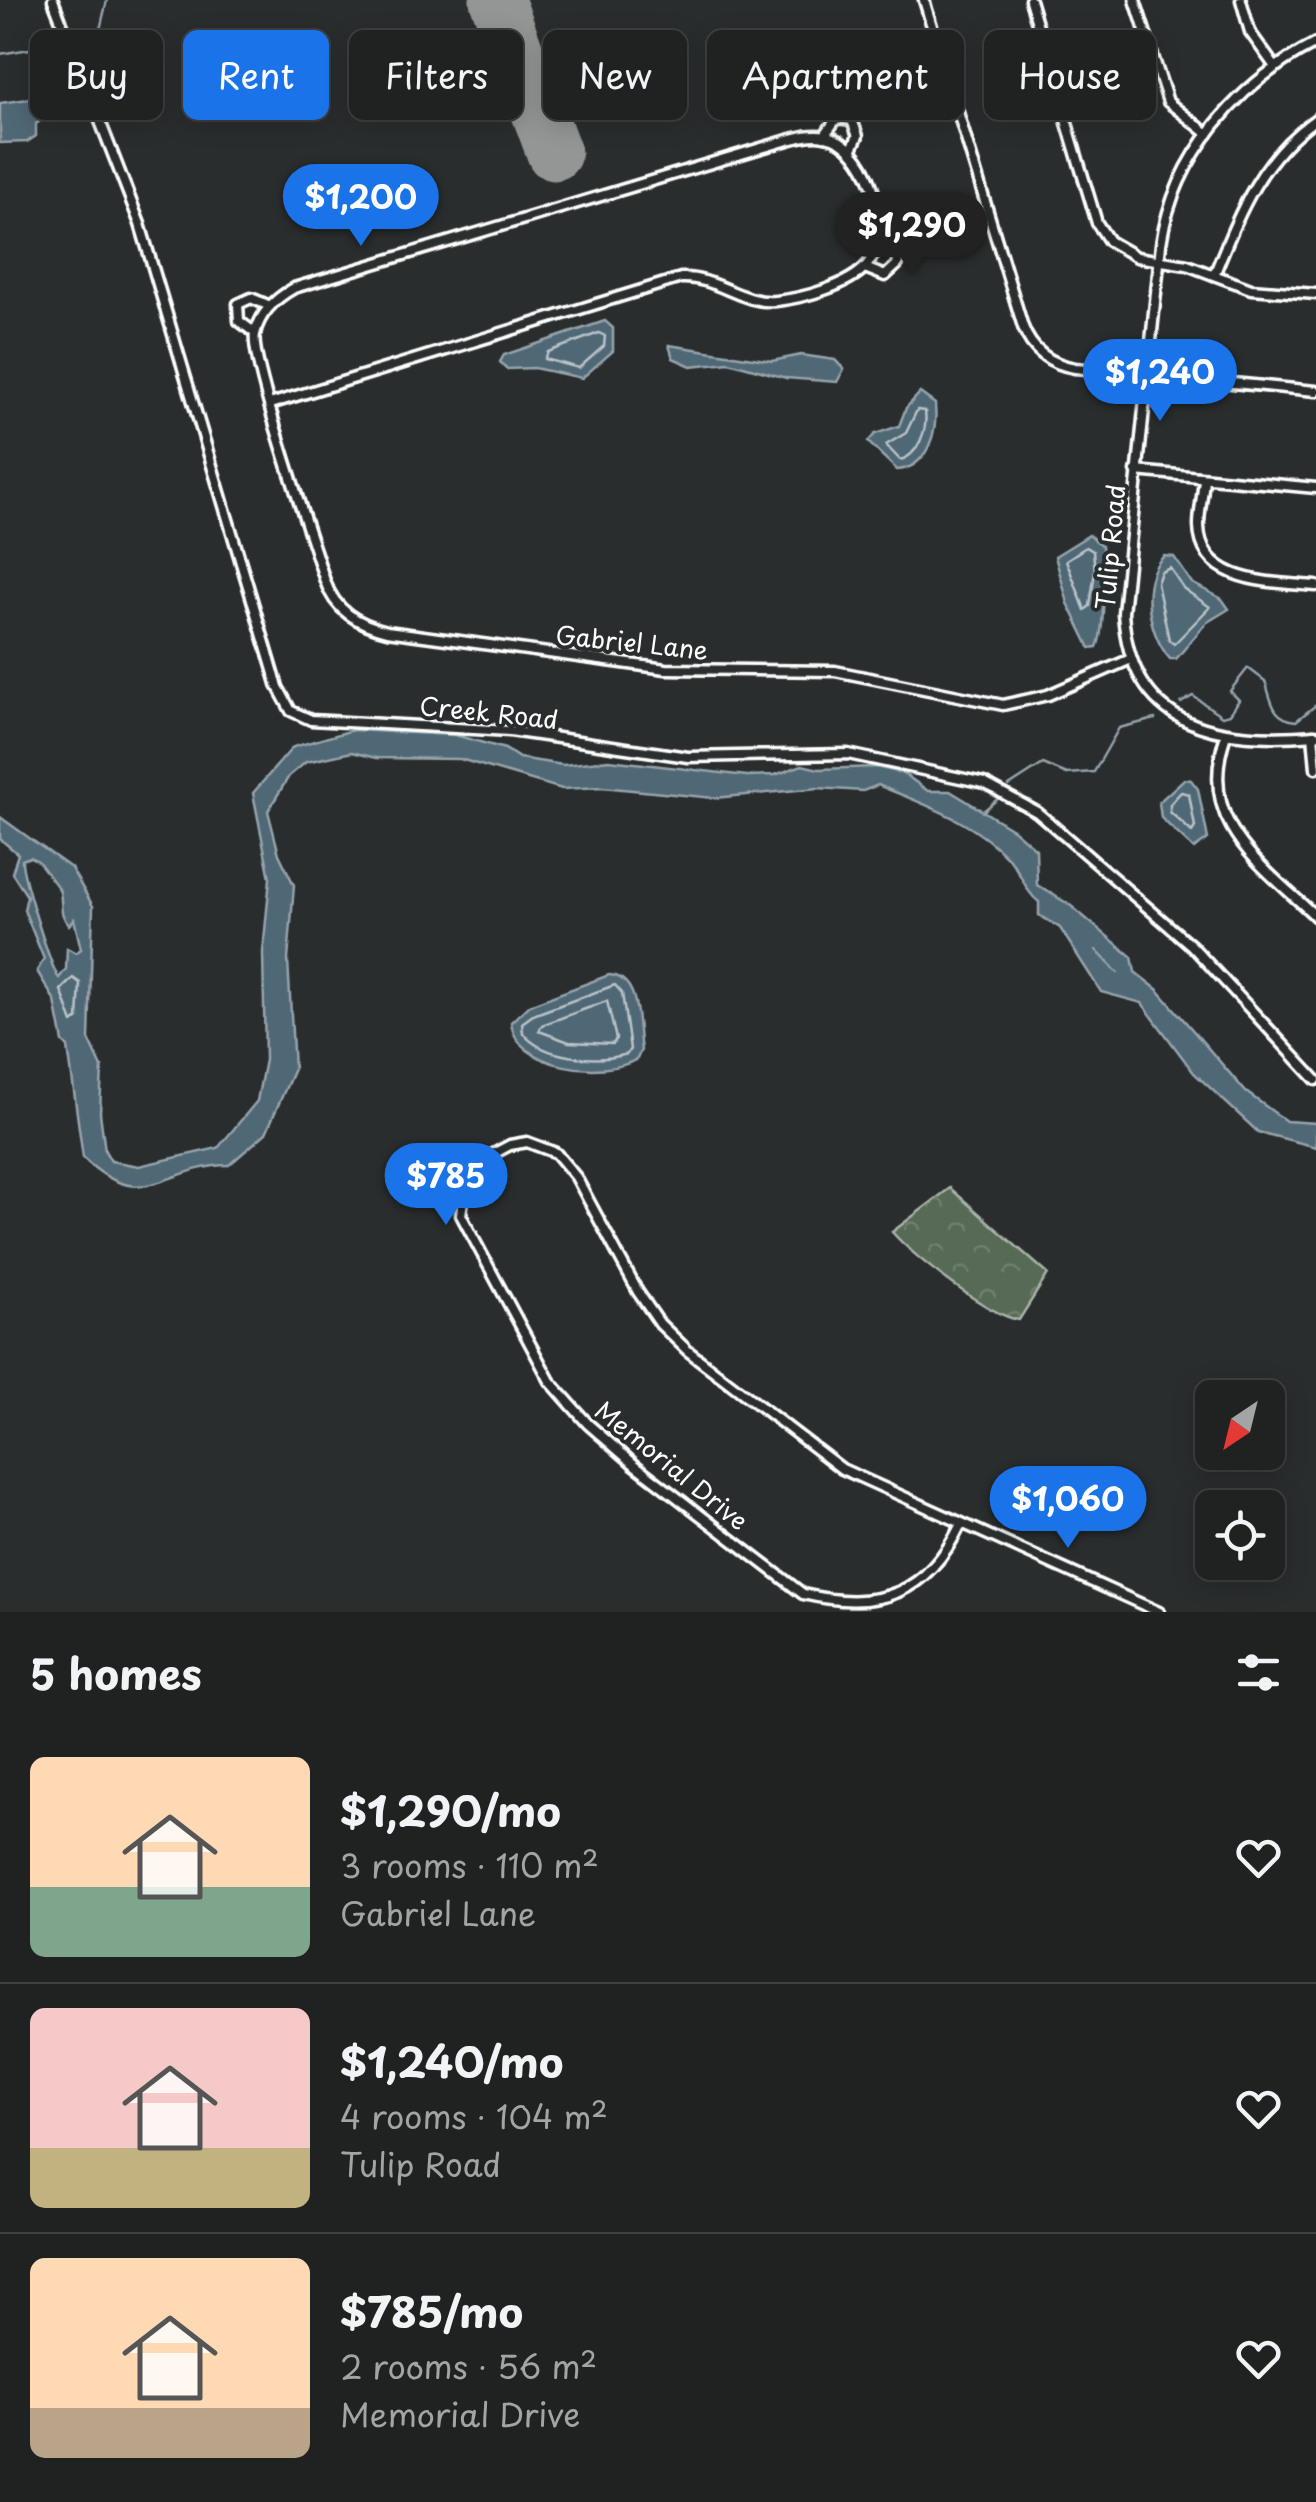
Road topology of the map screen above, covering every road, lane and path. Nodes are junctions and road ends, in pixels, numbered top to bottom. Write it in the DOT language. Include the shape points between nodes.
graph roads {
  1 [pos="54,0"];
  2 [pos="924,0"];
  3 [pos="1030,0"];
  4 [pos="1136,0"];
  5 [pos="1241,0"];
  6 [pos="1316,43"];
  7 [pos="1275,67"];
  8 [pos="1316,119"];
  9 [pos="1208,134"];
  10 [pos="824,136"];
  11 [pos="851,150"];
  12 [pos="879,239"];
  13 [pos="1158,262"];
  14 [pos="865,268"];
  15 [pos="1214,276"];
  16 [pos="1316,294"];
  17 [pos="270,306"];
  18 [pos="255,333"];
  19 [pos="1146,374"];
  20 [pos="1316,391"];
  21 [pos="270,404"];
  22 [pos="1136,471"];
  23 [pos="1204,478"];
  24 [pos="1316,488"];
  25 [pos="1316,586"];
  26 [pos="1131,659"];
  27 [pos="1226,735"];
  28 [pos="1315,735"];
  29 [pos="1316,768"];
  30 [pos="1316,917"];
  31 [pos="1316,1080"];
  32 [pos="961,1524"];
  33 [pos="1160,1612"];
  1 -- 31 [label="street, Creek Road" via="140,224 282,700 291,711 311,720 460,726 688,757 848,754 984,783 1037,812 1178,933"];
  2 -- 19 [label="street" via="1026,334 1055,363"];
  3 -- 13 [label="street" via="1098,223 1124,252"];
  4 -- 9 [label="street" via="1168,102"];
  5 -- 7 [label="street" via="1250,32"];
  6 -- 7 [label="street, Tulip Road"];
  7 -- 9 [label="street, Tulip Road"];
  8 -- 15 [label="street" via="1253,186"];
  9 -- 13 [label="street, Tulip Road" via="1178,188"];
  10 -- 11 [label="street"];
  10 -- 11 [label="street, Gabriel Lane" via="838,118 852,120 858,136"];
  10 -- 17 [label="street, Gabriel Lane" via="788,140 294,288"];
  11 -- 12 [label="street, Gabriel Lane" via="866,176"];
  12 -- 14 [label="street"];
  12 -- 14 [label="street, Gabriel Lane" via="898,264 885,276"];
  13 -- 15 [label="street" via="1187,264"];
  13 -- 19 [label="street, Tulip Road"];
  14 -- 21 [label="street, Gabriel Lane" via="838,284 768,302 681,278"];
  15 -- 16 [label="street" via="1251,289"];
  17 -- 18 [label="street"];
  17 -- 18 [label="street, Gabriel Lane" via="251,298 238,304 239,321"];
  18 -- 21 [label="street, Gabriel Lane"];
  19 -- 20 [label="street"];
  19 -- 22 [label="street, Tulip Road"];
  21 -- 26 [label="street, Gabriel Lane" via="330,594 364,625 666,669 834,671 1003,705 1048,695"];
  22 -- 23 [label="street"];
  22 -- 26 [label="street, Tulip Road" via="1123,613"];
  23 -- 24 [label="street"];
  23 -- 25 [label="street" via="1199,527 1213,559 1247,579"];
  26 -- 27 [label="street, Tulip Road" via="1169,711"];
  27 -- 28 [label="street, Tulip Road"];
  27 -- 30 [label="street" via="1218,765 1230,832"];
  28 -- 29 [label="street"];
  32 -- 32 [label="street, Memorial Drive" via="842,1469 688,1352 638,1292 576,1176 556,1153 527,1142 510,1145 470,1171 460,1202 466,1230 550,1382 635,1465 803,1594 854,1610 909,1596 928,1579"];
  32 -- 33 [label="street, Memorial Drive"];
}
